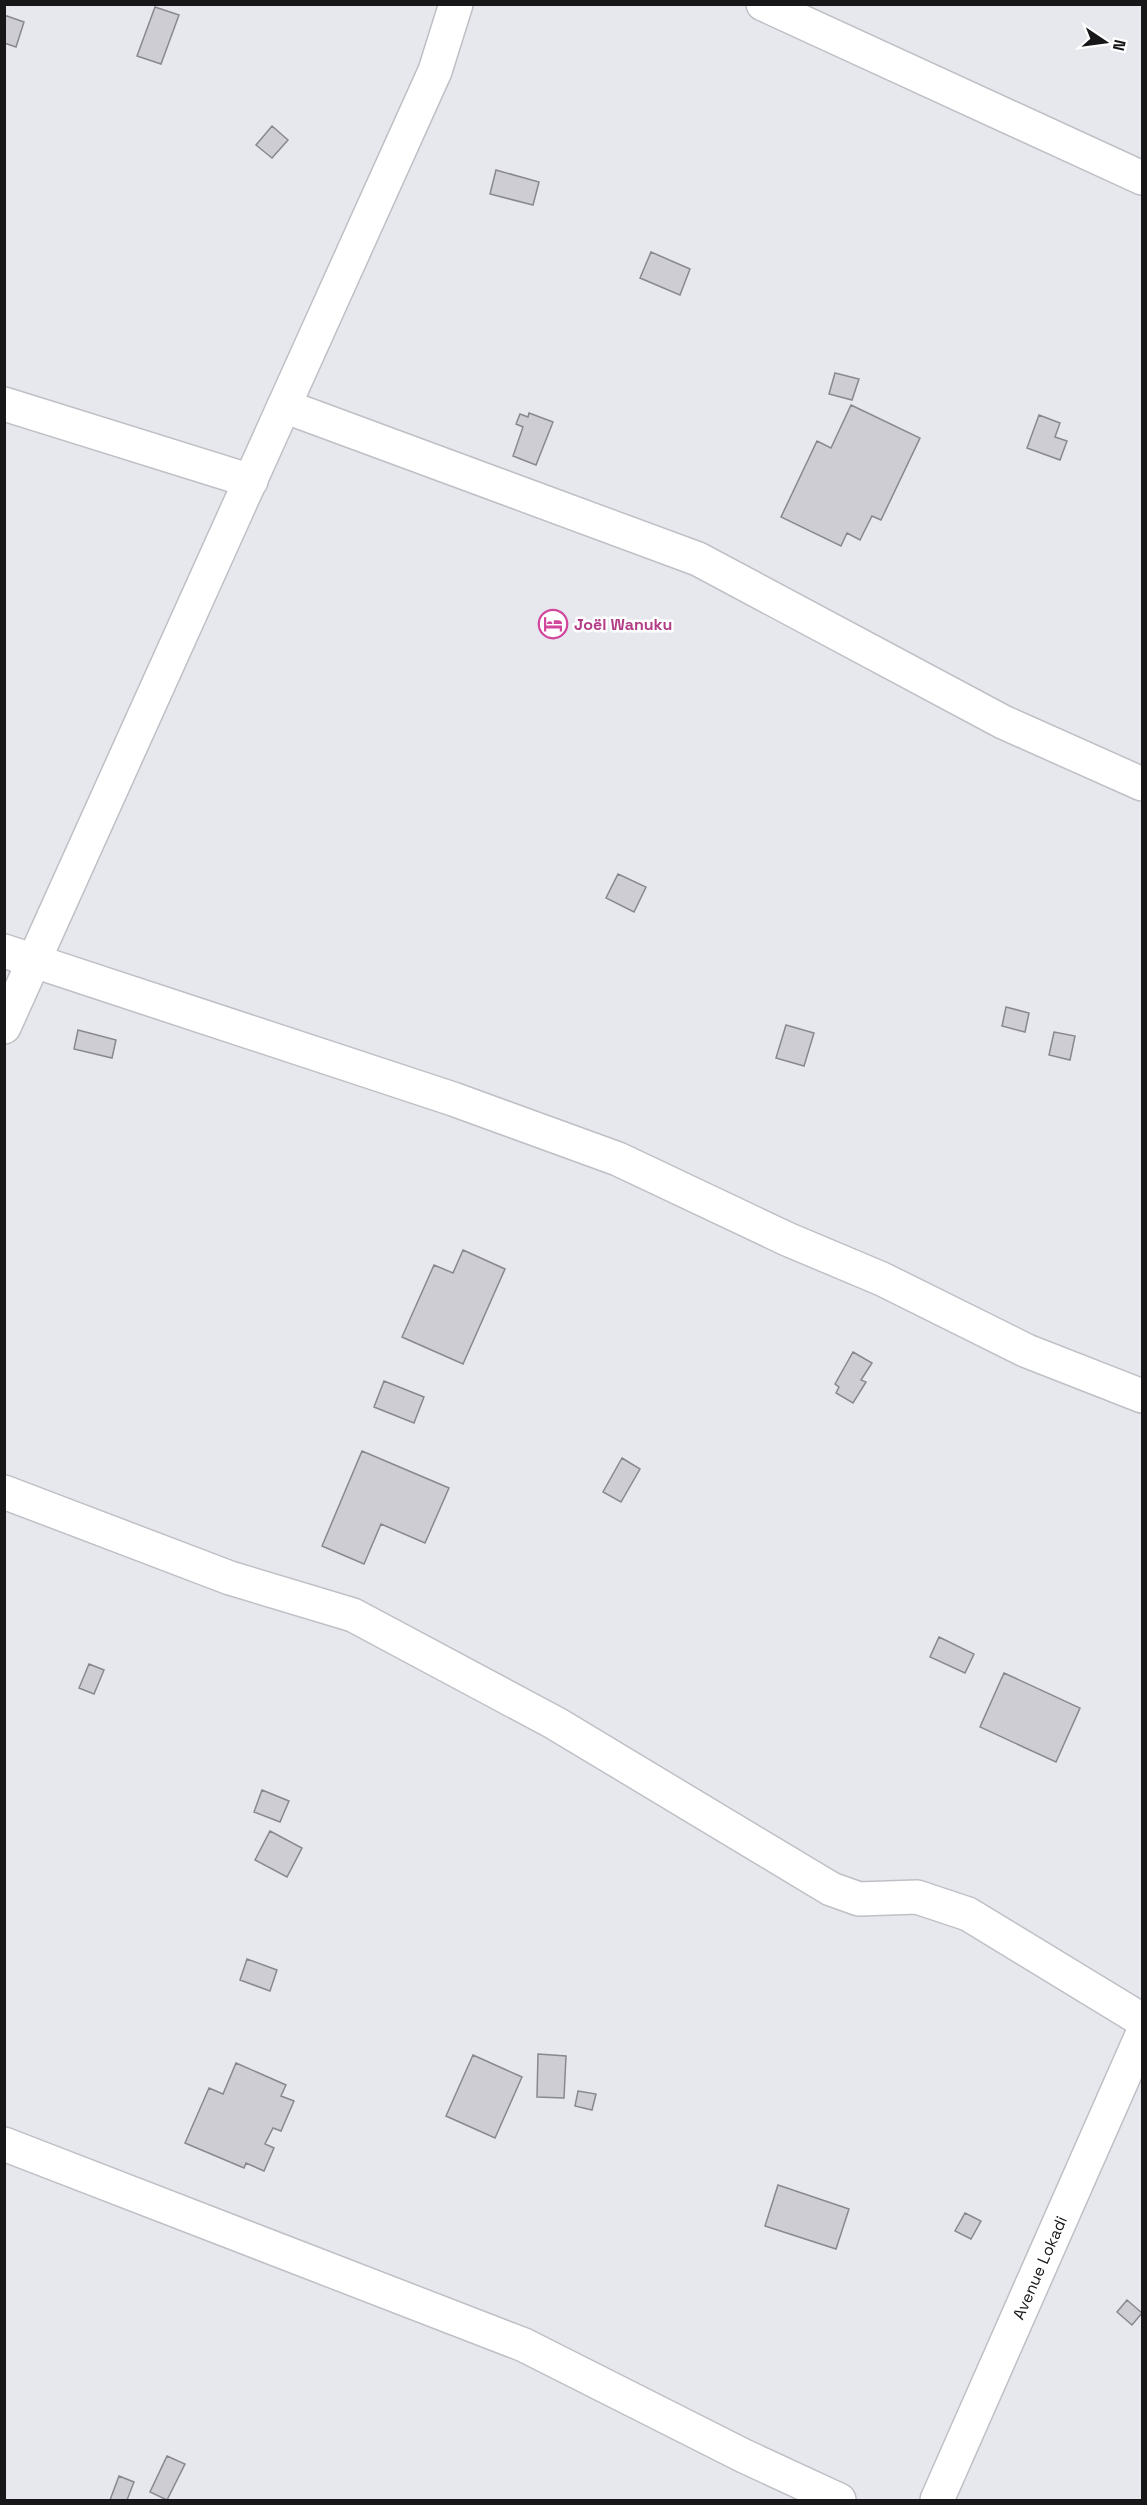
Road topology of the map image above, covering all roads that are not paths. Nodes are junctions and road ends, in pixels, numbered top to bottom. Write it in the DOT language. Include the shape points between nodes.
graph roads {
  1 [pos="456,4"];
  2 [pos="763,4"];
  3 [pos="1143,177"];
  4 [pos="4,404"];
  5 [pos="284,406"];
  6 [pos="251,480"];
  7 [pos="1143,784"];
  8 [pos="20,956"];
  9 [pos="4,1027"];
  10 [pos="1143,1396"];
  11 [pos="4,1492"];
  12 [pos="1143,2020"];
  13 [pos="1143,2035"];
  14 [pos="4,2144"];
  15 [pos="839,2500"];
  16 [pos="937,2500"];
  1 -- 5 [label="street" via="435,71"];
  2 -- 3 [label="street"];
  4 -- 6 [label="street"];
  5 -- 6 [label="street"];
  5 -- 7 [label="street" via="698,559 1003,722"];
  6 -- 8 [label="street"];
  8 -- 9 [label="street"];
  8 -- 10 [label="street" via="453,1099 618,1159 882,1279 1027,1351"];
  11 -- 12 [label="street" via="230,1578 352,1615 555,1724 831,1889 859,1899 917,1897 968,1914"];
  13 -- 16 [label="street, Avenue Lokadi"];
  14 -- 15 [label="street" via="524,2345"];
}
